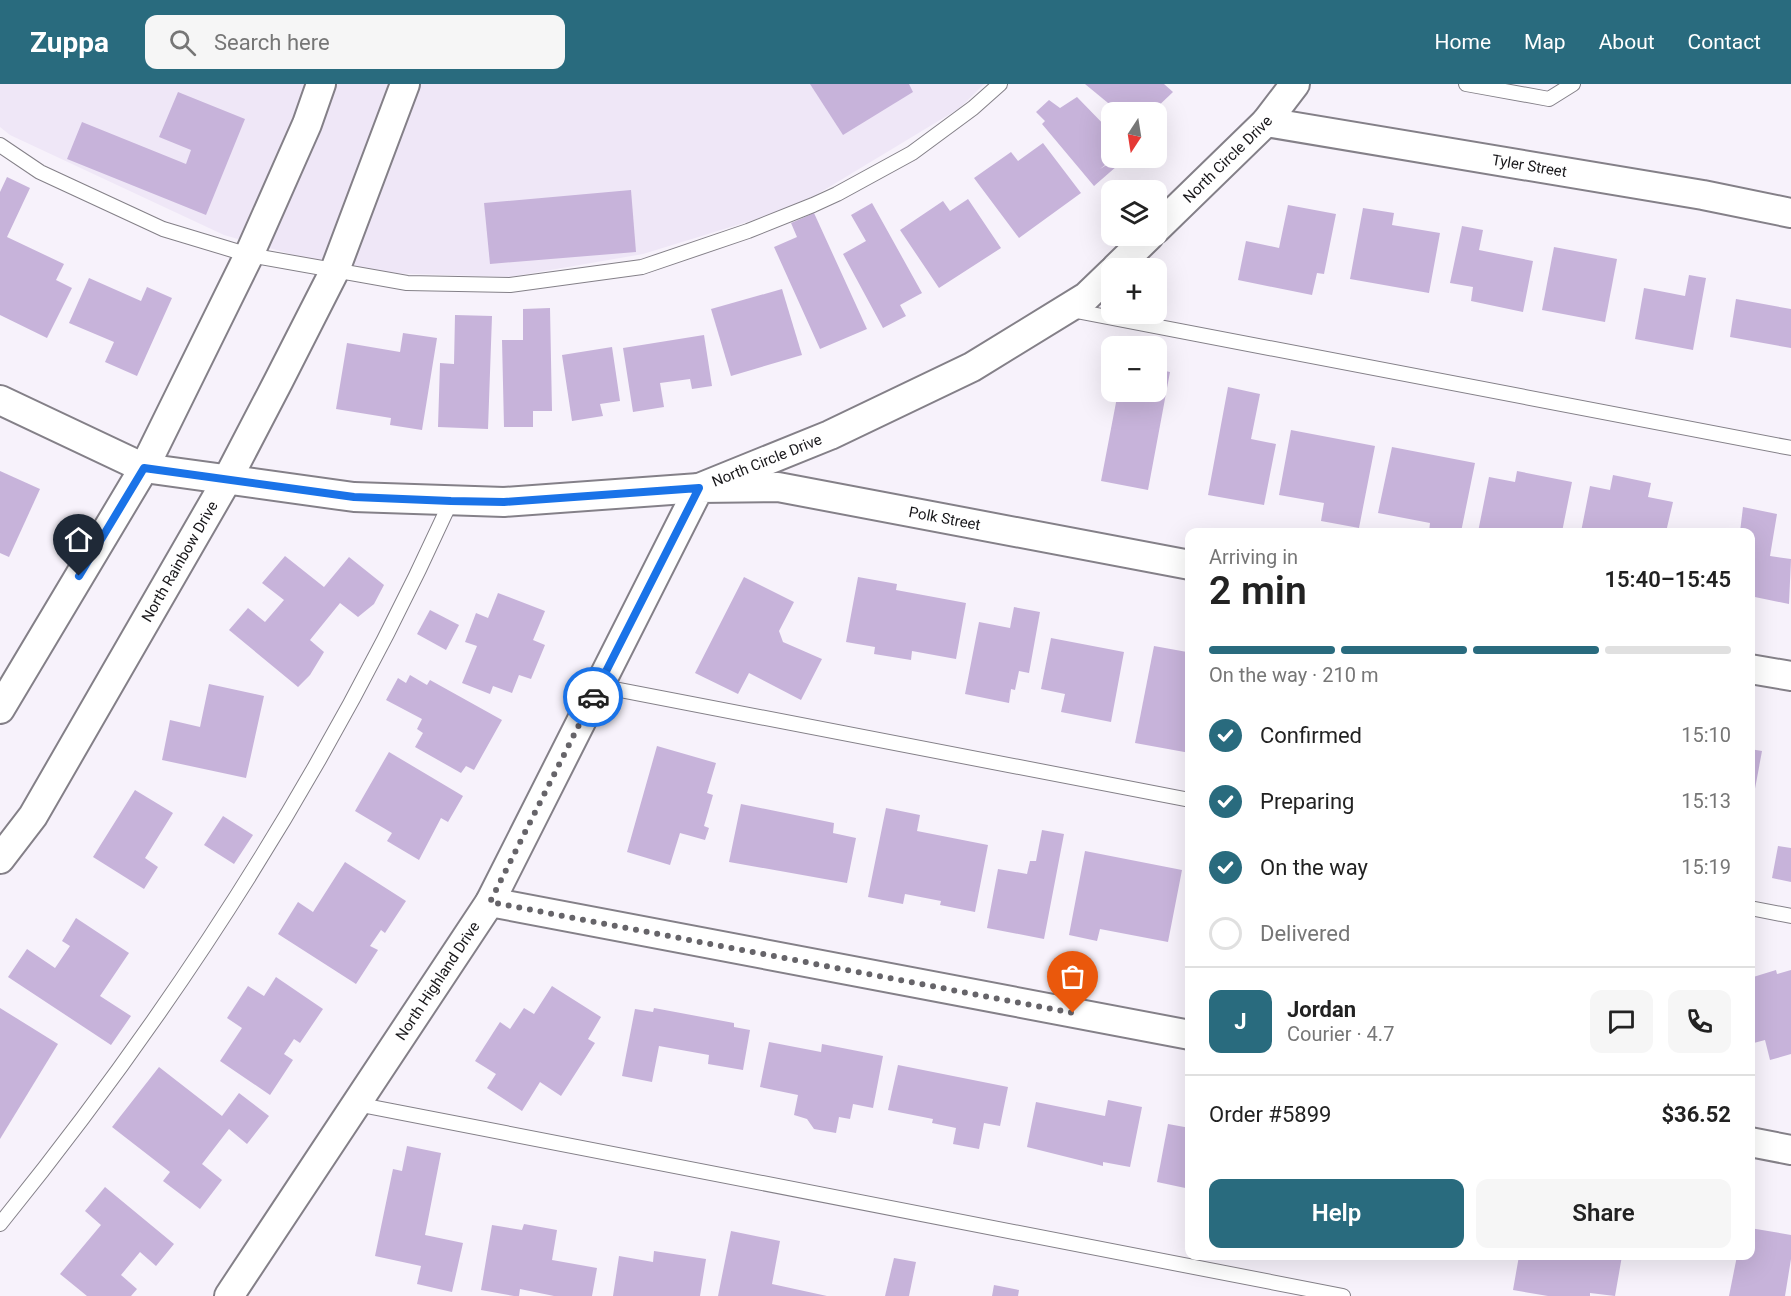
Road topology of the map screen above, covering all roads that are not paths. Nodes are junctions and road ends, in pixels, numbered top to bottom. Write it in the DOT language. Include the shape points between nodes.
graph roads {
  1 [pos="321,84"];
  2 [pos="405,84"];
  3 [pos="1000,84"];
  4 [pos="1295,84"];
  5 [pos="1466,84"];
  6 [pos="1573,84"];
  7 [pos="1266,122"];
  8 [pos="0,145"];
  9 [pos="1791,213"];
  10 [pos="1167,218"];
  11 [pos="1139,246"];
  12 [pos="249,255"];
  13 [pos="1126,258"];
  14 [pos="335,270"];
  15 [pos="1101,283"];
  16 [pos="1066,309"];
  17 [pos="0,400"];
  18 [pos="1791,448"];
  19 [pos="144,468"];
  20 [pos="228,478"];
  21 [pos="699,488"];
  22 [pos="451,501"];
  23 [pos="1185,564"];
  24 [pos="1755,670"];
  25 [pos="1791,676"];
  26 [pos="599,686"];
  27 [pos="0,709"];
  28 [pos="1185,799"];
  29 [pos="0,859"];
  30 [pos="490,902"];
  31 [pos="1755,909"];
  32 [pos="1791,916"];
  33 [pos="1185,1034"];
  34 [pos="356,1104"];
  35 [pos="1755,1143"];
  36 [pos="1791,1150"];
  37 [pos="0,1224"];
  38 [pos="229,1296"];
  39 [pos="1343,1296"];
  1 -- 12 [label="street"];
  2 -- 14 [label="street, North Rainbow Drive"];
  3 -- 14 [label="lane" via="912,153 837,194 748,231 642,267 510,285 407,283"];
  4 -- 7 [label="street, North Circle Drive"];
  5 -- 6 [label="lane" via="1549,99"];
  7 -- 9 [label="street, Tyler Street"];
  7 -- 10 [label="street, North Circle Drive"];
  8 -- 12 [label="lane" via="40,172 163,230"];
  11 -- 13 [label="street"];
  12 -- 14 [label="lane"];
  12 -- 19 [label="street"];
  14 -- 20 [label="street, North Rainbow Drive"];
  15 -- 16 [label="street, North Circle Drive"];
  16 -- 18 [label="lane"];
  16 -- 21 [label="street, North Circle Drive" via="962,372 830,435"];
  17 -- 19 [label="street, North Circle Drive"];
  19 -- 20 [label="street, North Circle Drive"];
  19 -- 27 [label="street"];
  20 -- 22 [label="street, North Circle Drive" via="354,497"];
  20 -- 29 [label="street, North Rainbow Drive" via="33,816"];
  21 -- 22 [label="street, North Circle Drive" via="504,502"];
  21 -- 23 [label="street, Polk Street" via="778,487"];
  21 -- 26 [label="street, North Highland Drive"];
  22 -- 37 [label="lane" via="366,678 300,793 139,1041"];
  24 -- 25 [label="street"];
  26 -- 28 [label="lane"];
  26 -- 30 [label="street, North Highland Drive"];
  30 -- 33 [label="street"];
  30 -- 34 [label="street, North Highland Drive"];
  31 -- 32 [label="lane"];
  34 -- 38 [label="street, North Highland Drive"];
  34 -- 39 [label="lane"];
  35 -- 36 [label="street"];
}
